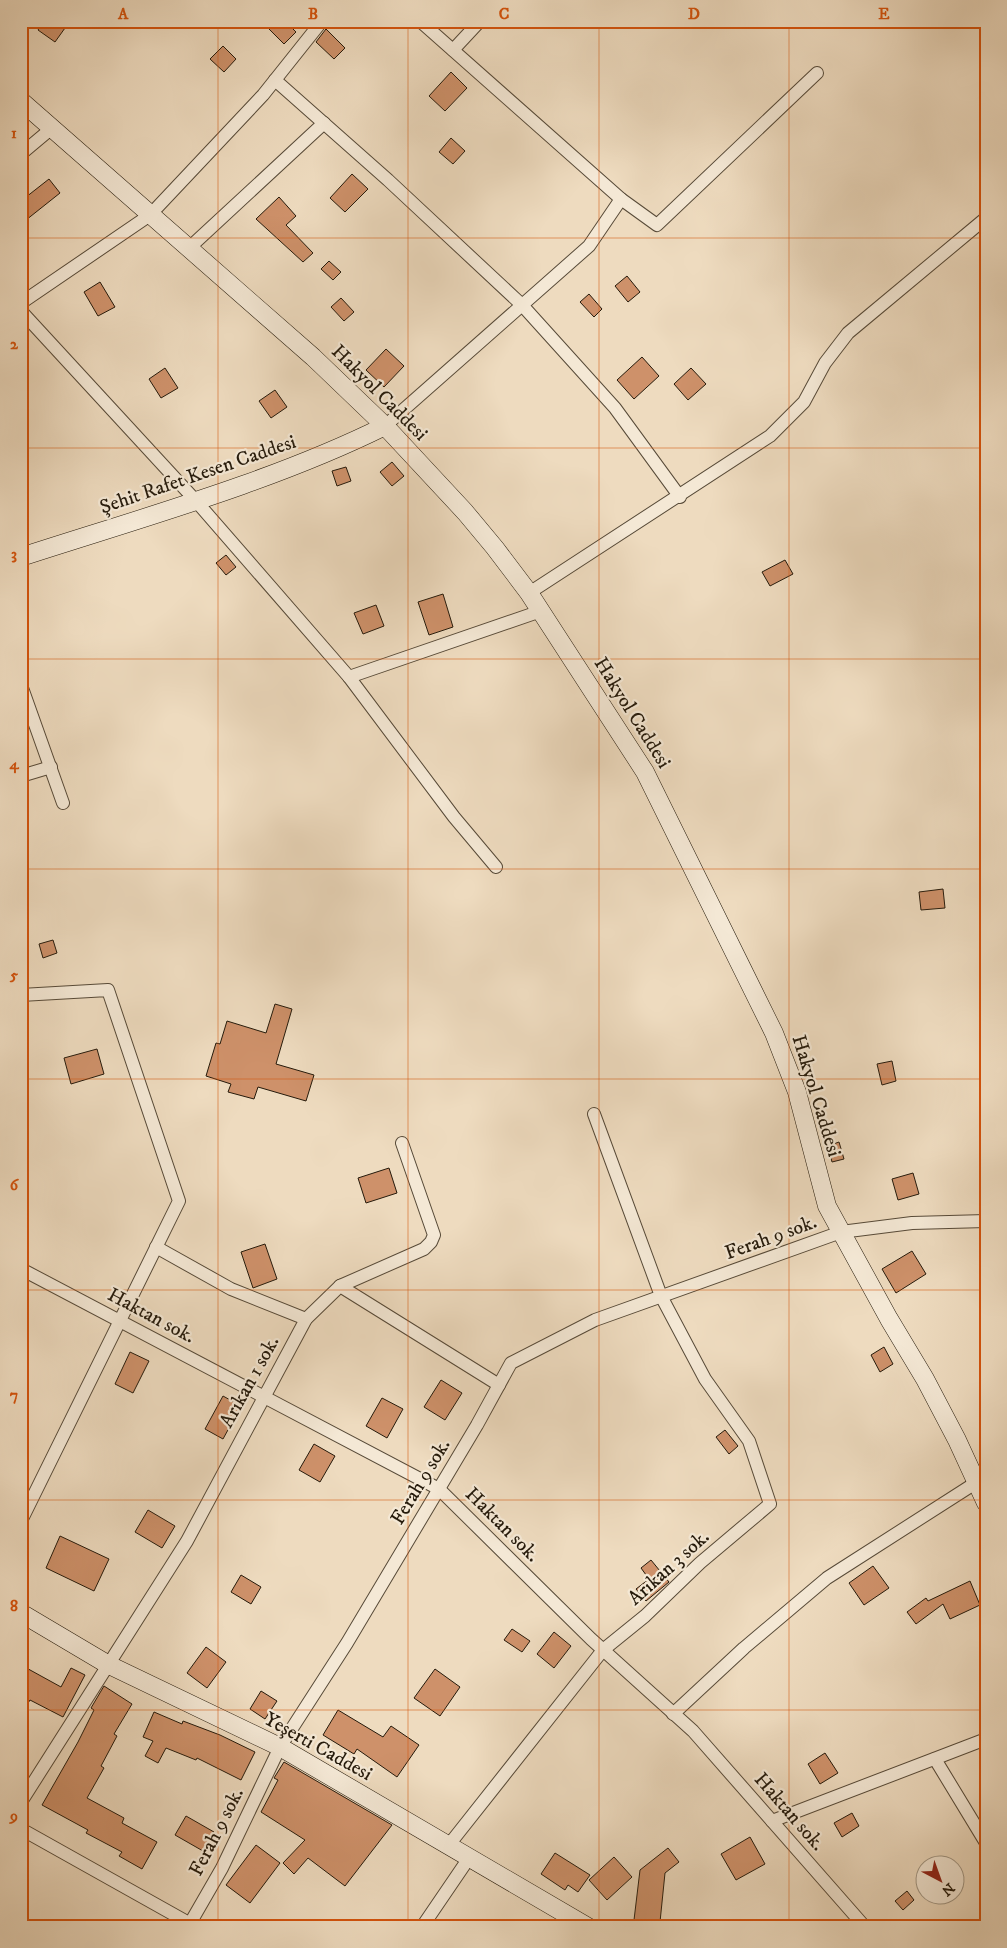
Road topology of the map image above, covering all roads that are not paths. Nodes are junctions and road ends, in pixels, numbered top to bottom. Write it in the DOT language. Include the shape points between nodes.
graph roads {
  1 [pos="322,21"];
  2 [pos="420,21"];
  3 [pos="480,21"];
  4 [pos="453,50"];
  5 [pos="818,73"];
  6 [pos="275,80"];
  7 [pos="21,100"];
  8 [pos="324,123"];
  9 [pos="52,128"];
  10 [pos="21,154"];
  11 [pos="620,199"];
  12 [pos="150,215"];
  13 [pos="986,218"];
  14 [pos="188,248"];
  15 [pos="21,303"];
  16 [pos="522,305"];
  17 [pos="21,310"];
  18 [pos="385,426"];
  19 [pos="680,497"];
  20 [pos="196,501"];
  21 [pos="21,557"];
  22 [pos="529,592"];
  23 [pos="541,611"];
  24 [pos="349,677"];
  25 [pos="21,685"];
  26 [pos="51,767"];
  27 [pos="21,776"];
  28 [pos="64,804"];
  29 [pos="496,868"];
  30 [pos="21,995"];
  31 [pos="594,1114"];
  32 [pos="402,1143"];
  33 [pos="986,1221"];
  34 [pos="841,1232"];
  35 [pos="156,1247"];
  36 [pos="21,1269"];
  37 [pos="340,1286"];
  38 [pos="661,1296"];
  39 [pos="306,1319"];
  40 [pos="121,1321"];
  41 [pos="499,1385"];
  42 [pos="263,1396"];
  43 [pos="977,1482"];
  44 [pos="439,1489"];
  45 [pos="986,1503"];
  46 [pos="21,1521"];
  47 [pos="21,1613"];
  48 [pos="603,1650"];
  49 [pos="107,1664"];
  50 [pos="673,1714"];
  51 [pos="986,1739"];
  52 [pos="280,1747"];
  53 [pos="935,1758"];
  54 [pos="26,1784"];
  55 [pos="21,1802"];
  56 [pos="772,1821"];
  57 [pos="21,1829"];
  58 [pos="986,1843"];
  59 [pos="448,1846"];
  60 [pos="469,1858"];
  61 [pos="191,1925"];
  62 [pos="422,1927"];
  63 [pos="588,1927"];
  64 [pos="865,1927"];
  1 -- 6 [label="street"];
  2 -- 4 [label="street"];
  3 -- 4 [label="street"];
  4 -- 11 [label="street"];
  5 -- 11 [label="street" via="657,225"];
  6 -- 8 [label="street"];
  6 -- 12 [label="street"];
  7 -- 9 [label="street, Hakyol Caddesi"];
  8 -- 14 [label="street"];
  8 -- 16 [label="street"];
  9 -- 10 [label="street"];
  9 -- 12 [label="street, Hakyol Caddesi"];
  11 -- 16 [label="street" via="589,246"];
  12 -- 14 [label="street, Hakyol Caddesi"];
  12 -- 15 [label="street"];
  13 -- 19 [label="street" via="848,333 825,362 804,402 770,436"];
  14 -- 18 [label="street, Hakyol Caddesi" via="313,357"];
  16 -- 18 [label="street"];
  16 -- 19 [label="street" via="615,408"];
  17 -- 20 [label="street"];
  18 -- 20 [label="street, Şehit Rafet Kesen Caddesi" via="330,451"];
  18 -- 22 [label="street, Hakyol Caddesi" via="465,512"];
  19 -- 22 [label="street"];
  20 -- 21 [label="street, Şehit Rafet Kesen Caddesi"];
  20 -- 24 [label="street"];
  22 -- 23 [label="street, Hakyol Caddesi"];
  23 -- 24 [label="street"];
  23 -- 34 [label="street, Hakyol Caddesi" via="649,780 774,1033 797,1092 828,1206"];
  24 -- 29 [label="street"];
  25 -- 26 [label="street"];
  26 -- 27 [label="street"];
  26 -- 28 [label="street"];
  30 -- 35 [label="street" via="108,990 178,1201"];
  31 -- 38 [label="street"];
  32 -- 37 [label="street" via="434,1234 431,1242 424,1249"];
  33 -- 34 [label="street, Ferah 9 sok." via="912,1223"];
  34 -- 38 [label="street, Ferah 9 sok."];
  34 -- 43 [label="street, Hakyol Caddesi" via="925,1379"];
  35 -- 39 [label="street" via="231,1289"];
  35 -- 40 [label="street"];
  36 -- 40 [label="street, Haktan sok."];
  37 -- 39 [label="street, Arıkan 1 sok."];
  37 -- 41 [label="street"];
  38 -- 41 [label="street, Ferah 9 sok." via="595,1320 511,1363"];
  38 -- 48 [label="street, Arıkan 3 sok." via="705,1379 749,1441 770,1504"];
  39 -- 42 [label="street, Arıkan 1 sok."];
  40 -- 42 [label="street, Haktan sok."];
  40 -- 46 [label="street"];
  41 -- 44 [label="street, Ferah 9 sok."];
  42 -- 44 [label="street, Haktan sok."];
  42 -- 49 [label="street, Arıkan 1 sok." via="187,1541"];
  43 -- 45 [label="street, Hakyol Caddesi"];
  43 -- 50 [label="street" via="827,1578"];
  44 -- 48 [label="street, Haktan sok."];
  44 -- 52 [label="street, Ferah 9 sok."];
  47 -- 49 [label="street, Yeşerti Caddesi"];
  48 -- 50 [label="street, Haktan sok."];
  48 -- 59 [label="street, Arıkan 3 sok."];
  49 -- 52 [label="street, Yeşerti Caddesi"];
  49 -- 54 [label="street, Arıkan 1 sok."];
  50 -- 56 [label="street, Haktan sok." via="693,1731"];
  51 -- 53 [label="street"];
  52 -- 59 [label="street, Yeşerti Caddesi"];
  52 -- 61 [label="street, Ferah 9 sok."];
  53 -- 56 [label="street"];
  53 -- 58 [label="street"];
  54 -- 55 [label="street, Arıkan 1 sok."];
  56 -- 64 [label="street, Haktan sok."];
  57 -- 61 [label="street"];
  59 -- 60 [label="street, Yeşerti Caddesi"];
  60 -- 62 [label="street"];
  60 -- 63 [label="street, Yeşerti Caddesi"];
}
